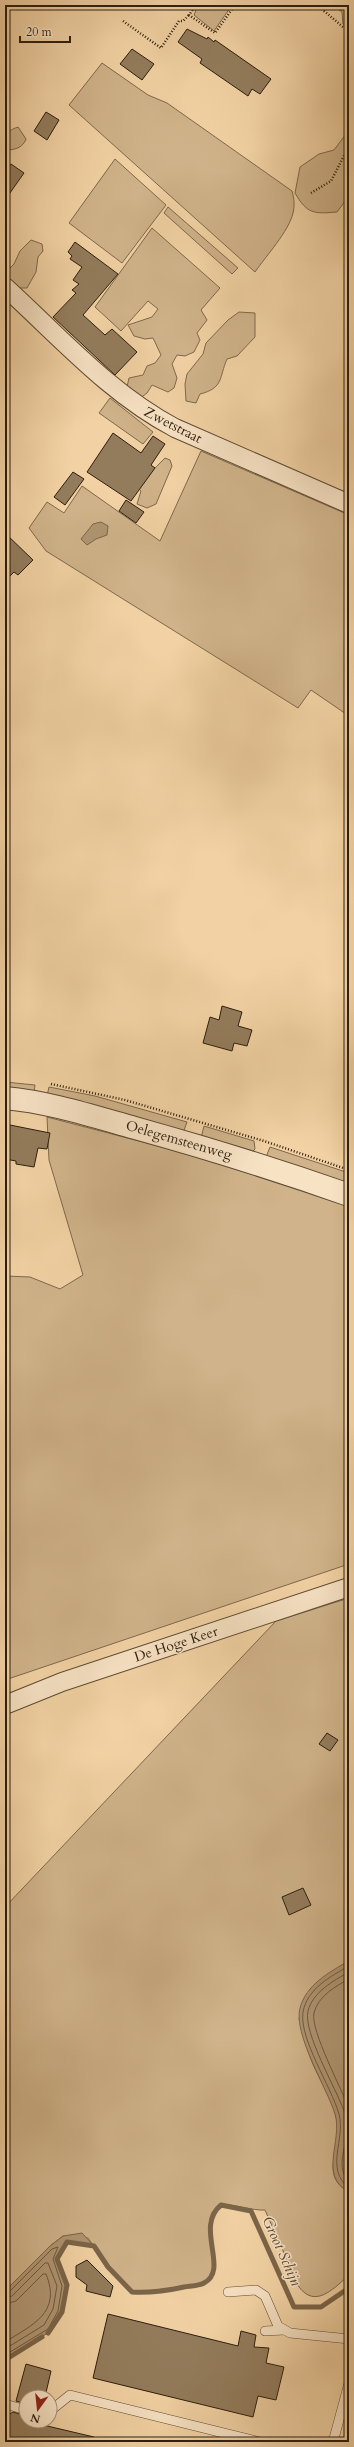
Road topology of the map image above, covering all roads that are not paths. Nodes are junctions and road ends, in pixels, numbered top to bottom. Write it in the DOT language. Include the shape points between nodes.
graph roads {
  1 [pos="5,287"];
  2 [pos="349,504"];
  3 [pos="5,1098"];
  4 [pos="349,1195"];
  5 [pos="349,1587"];
  6 [pos="5,1705"];
  7 [pos="228,2292"];
  8 [pos="284,2330"];
  9 [pos="265,2331"];
  10 [pos="349,2339"];
  11 [pos="349,2383"];
  12 [pos="5,2404"];
  13 [pos="58,2405"];
  14 [pos="18,2408"];
  15 [pos="260,2442"];
  16 [pos="334,2442"];
  1 -- 2 [label="street, Zwetstraat" via="147,414"];
  3 -- 4 [label="street, Oelegemsteenweg" via="66,1109 151,1132 239,1157"];
  5 -- 6 [label="street, De Hoge Keer" via="62,1682"];
  7 -- 8 [label="lane" via="256,2290 265,2296 278,2326"];
  8 -- 9 [label="lane"];
  8 -- 10 [label="lane" via="290,2333"];
  11 -- 16 [label="lane"];
  12 -- 14 [label="lane"];
  13 -- 15 [label="lane" via="70,2395"];
}
